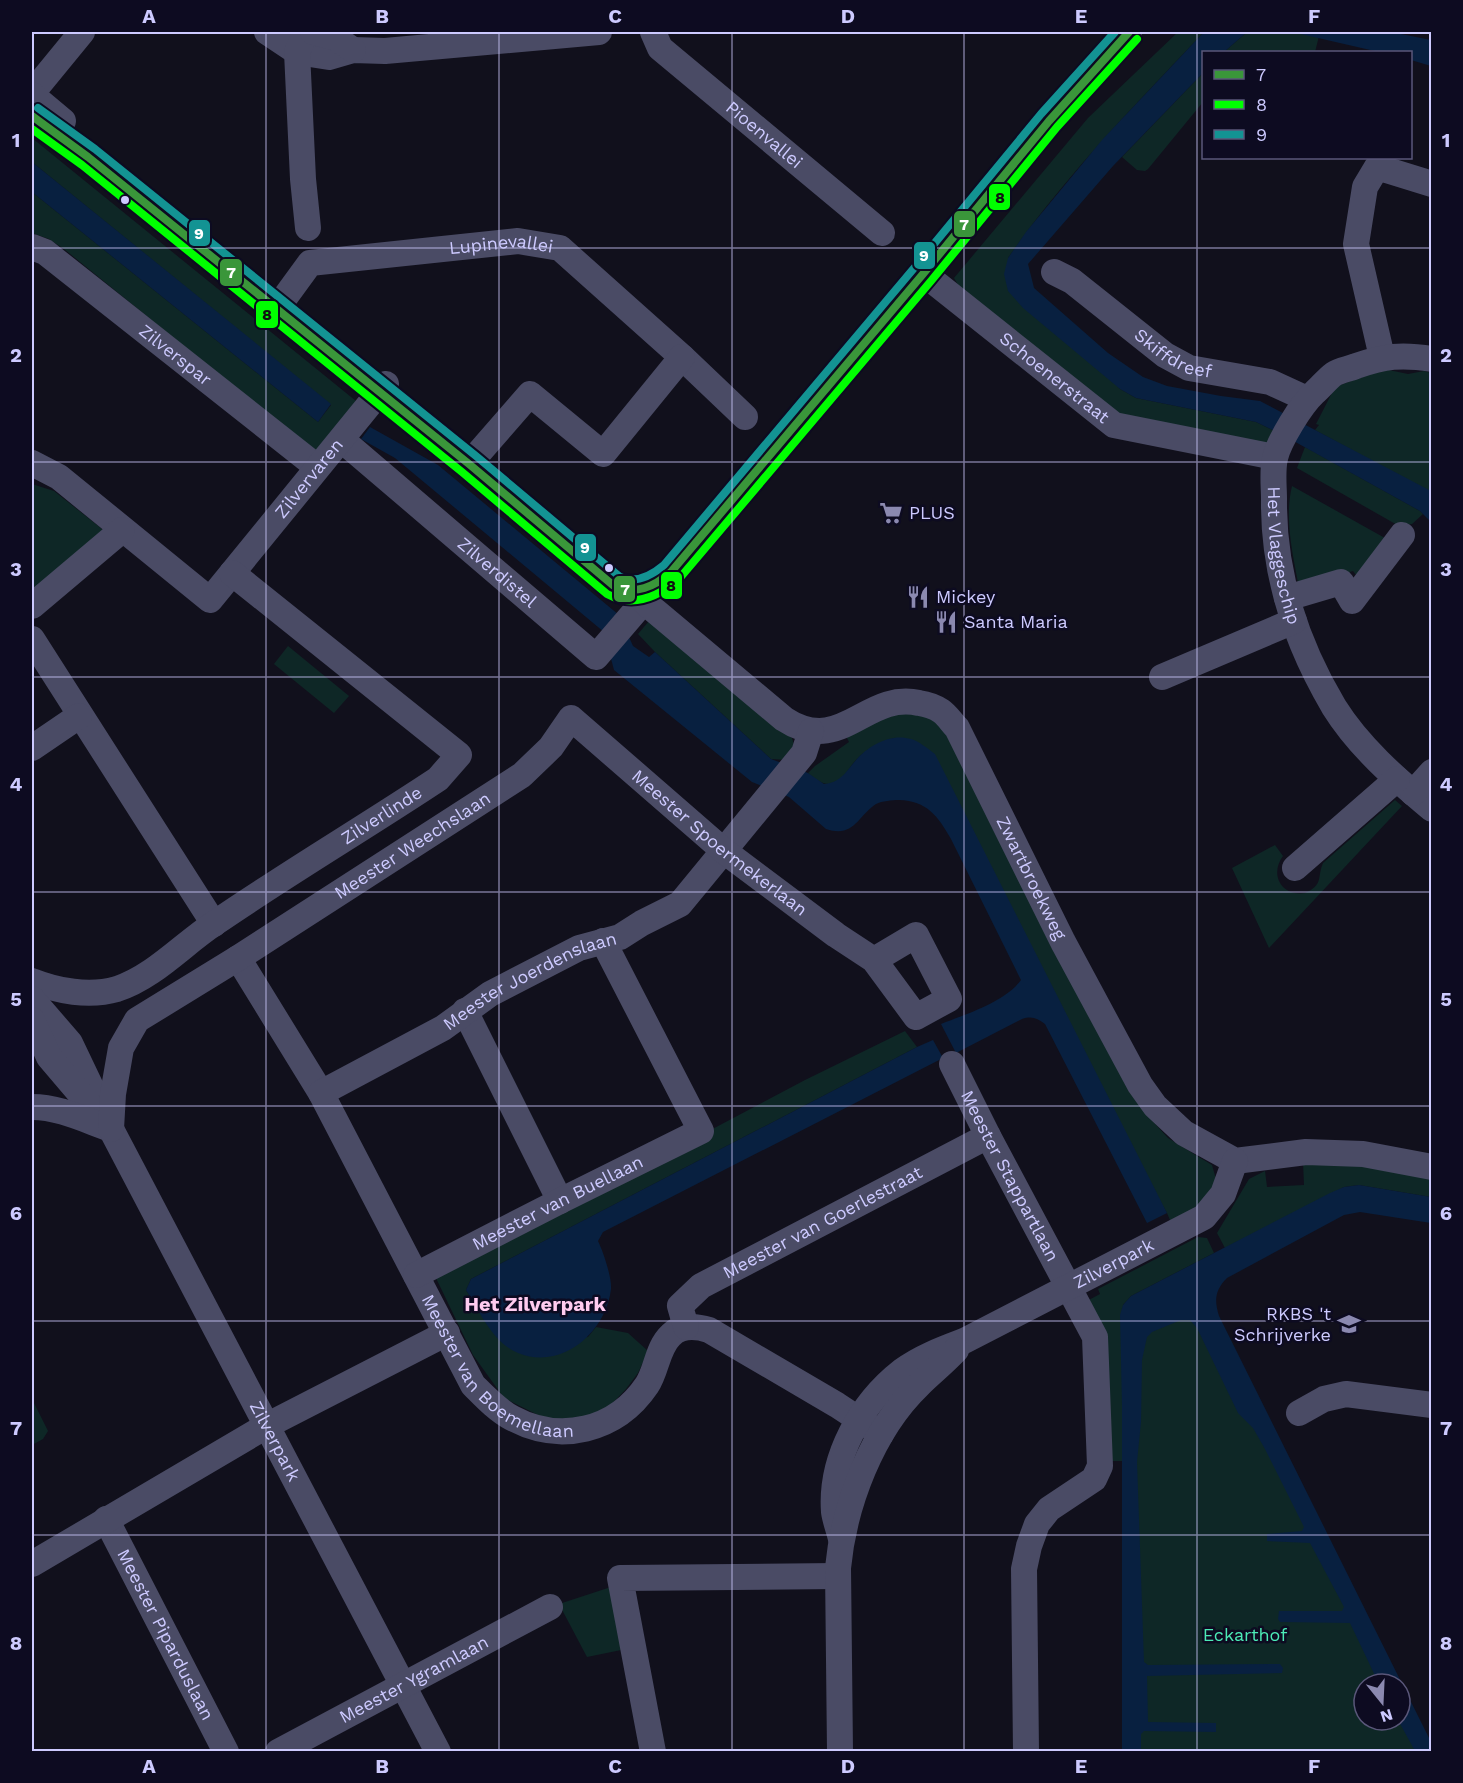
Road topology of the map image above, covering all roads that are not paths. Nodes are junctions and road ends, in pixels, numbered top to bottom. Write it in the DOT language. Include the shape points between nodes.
graph roads {
  1 [pos="82,32"];
  2 [pos="267,32"];
  3 [pos="313,32"];
  4 [pos="599,32"];
  5 [pos="653,32"];
  6 [pos="1129,32"];
  7 [pos="498,36"];
  8 [pos="302,42"];
  9 [pos="352,50"];
  10 [pos="32,94"];
  11 [pos="32,116"];
  12 [pos="1431,184"];
  13 [pos="308,228"];
  14 [pos="882,233"];
  15 [pos="32,247"];
  16 [pos="1054,272"];
  17 [pos="923,273"];
  18 [pos="283,300"];
  19 [pos="682,357"];
  20 [pos="1382,357"];
  21 [pos="1431,359"];
  22 [pos="383,388"];
  23 [pos="1303,404"];
  24 [pos="745,417"];
  25 [pos="342,440"];
  26 [pos="1278,451"];
  27 [pos="476,456"];
  28 [pos="32,462"];
  29 [pos="317,468"];
  30 [pos="122,530"];
  31 [pos="1402,535"];
  32 [pos="232,573"];
  33 [pos="643,598"];
  34 [pos="32,606"];
  35 [pos="1290,610"];
  36 [pos="32,639"];
  37 [pos="1162,677"];
  38 [pos="79,716"];
  39 [pos="571,718"];
  40 [pos="808,742"];
  41 [pos="32,748"];
  42 [pos="1431,772"];
  43 [pos="1414,794"];
  44 [pos="724,851"];
  45 [pos="1295,868"];
  46 [pos="213,924"];
  47 [pos="603,941"];
  48 [pos="238,958"];
  49 [pos="874,960"];
  50 [pos="32,981"];
  51 [pos="32,999"];
  52 [pos="465,1011"];
  53 [pos="32,1020"];
  54 [pos="952,1064"];
  55 [pos="321,1093"];
  56 [pos="32,1107"];
  57 [pos="111,1129"];
  58 [pos="988,1136"];
  59 [pos="1235,1161"];
  60 [pos="1431,1167"];
  61 [pos="560,1201"];
  62 [pos="416,1275"];
  63 [pos="1070,1288"];
  64 [pos="686,1327"];
  65 [pos="447,1333"];
  66 [pos="964,1341"];
  67 [pos="1431,1405"];
  68 [pos="1299,1413"];
  69 [pos="860,1419"];
  70 [pos="268,1425"];
  71 [pos="881,1434"];
  72 [pos="106,1519"];
  73 [pos="841,1539"];
  74 [pos="35,1553"];
  75 [pos="838,1576"];
  76 [pos="549,1607"];
  77 [pos="403,1685"];
  78 [pos="226,1752"];
  79 [pos="278,1752"];
  80 [pos="438,1752"];
  81 [pos="653,1752"];
  82 [pos="840,1752"];
  83 [pos="1026,1752"];
  1 -- 10 [label="street"];
  2 -- 8 [label="street"];
  3 -- 9 [label="street" via="336,38"];
  4 -- 7 [label="street"];
  5 -- 14 [label="street, Pioenvallei" via="660,48"];
  6 -- 17 [label="street" via="1087,74"];
  7 -- 9 [label="street" via="384,51"];
  8 -- 9 [label="street" via="329,57"];
  8 -- 13 [label="street" via="302,167"];
  10 -- 18 [label="street"];
  11 -- 22 [label="street"];
  12 -- 20 [label="street" via="1377,167 1365,187 1356,244"];
  15 -- 29 [label="street, Zilverspar" via="45,252"];
  16 -- 23 [label="street, Skiffdreef" via="1072,280 1165,355 1189,368 1270,382"];
  17 -- 26 [label="street, Schoenerstraat" via="1114,425"];
  17 -- 33 [label="street" via="671,572"];
  18 -- 19 [label="street, Lupinevallei" via="310,263 518,241 560,248"];
  18 -- 22 [label="street"];
  19 -- 24 [label="street, Lupinevallei"];
  19 -- 27 [label="street" via="603,454 530,394"];
  20 -- 21 [label="street, Het Vlaggeschip"];
  20 -- 23 [label="street, Het Vlaggeschip" via="1335,374"];
  22 -- 25 [label="street, Zilvervaren"];
  22 -- 27 [label="street"];
  22 -- 33 [label="street" via="614,586"];
  23 -- 26 [label="street, Het Vlaggeschip"];
  25 -- 29 [label="street, Zilvervaren"];
  25 -- 33 [label="street, Zilverdistel" via="596,657"];
  26 -- 35 [label="street, Het Vlaggeschip" via="1276,555"];
  27 -- 33 [label="street" via="622,576"];
  28 -- 30 [label="street" via="59,477"];
  29 -- 32 [label="street, Zilvervaren"];
  30 -- 32 [label="street" via="210,600"];
  30 -- 34 [label="street"];
  31 -- 35 [label="street" via="1352,601 1341,582"];
  32 -- 46 [label="street, Zilverlinde" via="459,755 438,779"];
  33 -- 40 [label="street" via="797,728"];
  35 -- 37 [label="street"];
  35 -- 43 [label="street, Het Vlaggeschip" via="1300,639 1335,708 1355,735"];
  36 -- 38 [label="street"];
  38 -- 41 [label="street"];
  38 -- 46 [label="street"];
  39 -- 44 [label="street, Meester Spoermekerlaan"];
  39 -- 48 [label="street, Meester Weechslaan" via="551,747 522,775"];
  40 -- 44 [label="street, Meester Joerdenslaan"];
  40 -- 59 [label="street, Zwartbroekweg" via="889,702 911,701 941,711 957,728 1140,1085 1155,1106 1184,1133"];
  42 -- 43 [label="street"];
  43 -- 45 [label="street"];
  44 -- 47 [label="street, Meester Joerdenslaan" via="680,904 620,937"];
  44 -- 49 [label="street, Meester Spoermekerlaan"];
  46 -- 50 [label="street" via="147,974 118,988 99,993 74,992"];
  47 -- 52 [label="street, Meester Joerdenslaan" via="579,948"];
  47 -- 61 [label="street, Meester van Buellaan" via="701,1131"];
  48 -- 55 [label="street, Meester van Boemellaan"];
  48 -- 57 [label="street, Zilverpark" via="137,1020 121,1047 112,1094"];
  51 -- 57 [label="street, Zilverpark" via="70,1043"];
  52 -- 55 [label="street, Meester Joerdenslaan" via="443,1028"];
  52 -- 61 [label="street"];
  53 -- 57 [label="street, Zilverpark" via="49,1057"];
  54 -- 58 [label="street, Meester Stappartlaan"];
  55 -- 62 [label="street, Meester van Boemellaan"];
  56 -- 57 [label="street" via="72,1115"];
  57 -- 70 [label="street, Zilverpark"];
  58 -- 63 [label="street, Meester Stappartlaan"];
  58 -- 64 [label="street, Meester van Goerlestraat" via="702,1286 680,1306"];
  59 -- 60 [label="street" via="1317,1153 1363,1154"];
  59 -- 63 [label="street, Zilverpark" via="1223,1194 1204,1217"];
  61 -- 62 [label="street, Meester van Buellaan"];
  62 -- 65 [label="street, Meester van Boemellaan"];
  63 -- 66 [label="street, Zilverpark"];
  63 -- 83 [label="street, Meester Stappartlaan" via="1095,1336 1100,1466 1094,1479 1049,1509 1037,1524 1029,1546 1024,1569"];
  64 -- 65 [label="street, Meester van Boemellaan" via="671,1334 647,1385 627,1407 586,1429 564,1432 513,1418 494,1406 473,1385"];
  64 -- 69 [label="street" via="710,1330"];
  65 -- 70 [label="street"];
  66 -- 69 [label="street, Zilverpark" via="903,1370 877,1394"];
  66 -- 71 [label="street, Zilverpark" via="918,1385"];
  67 -- 68 [label="street" via="1346,1394 1324,1399"];
  69 -- 71 [label="street"];
  69 -- 73 [label="street, Zilverpark" via="843,1450 836,1480 834,1512"];
  70 -- 72 [label="street"];
  70 -- 77 [label="street, Zilverpark"];
  71 -- 73 [label="street, Zilverpark" via="858,1480"];
  72 -- 74 [label="street"];
  72 -- 78 [label="street, Meester Piparduslaan"];
  73 -- 75 [label="street, Zilverpark"];
  75 -- 81 [label="street" via="620,1578"];
  75 -- 82 [label="street, Zilverpark"];
  76 -- 77 [label="street, Meester Ygramlaan"];
  77 -- 79 [label="street, Meester Ygramlaan"];
  77 -- 80 [label="street, Zilverpark"];
}
